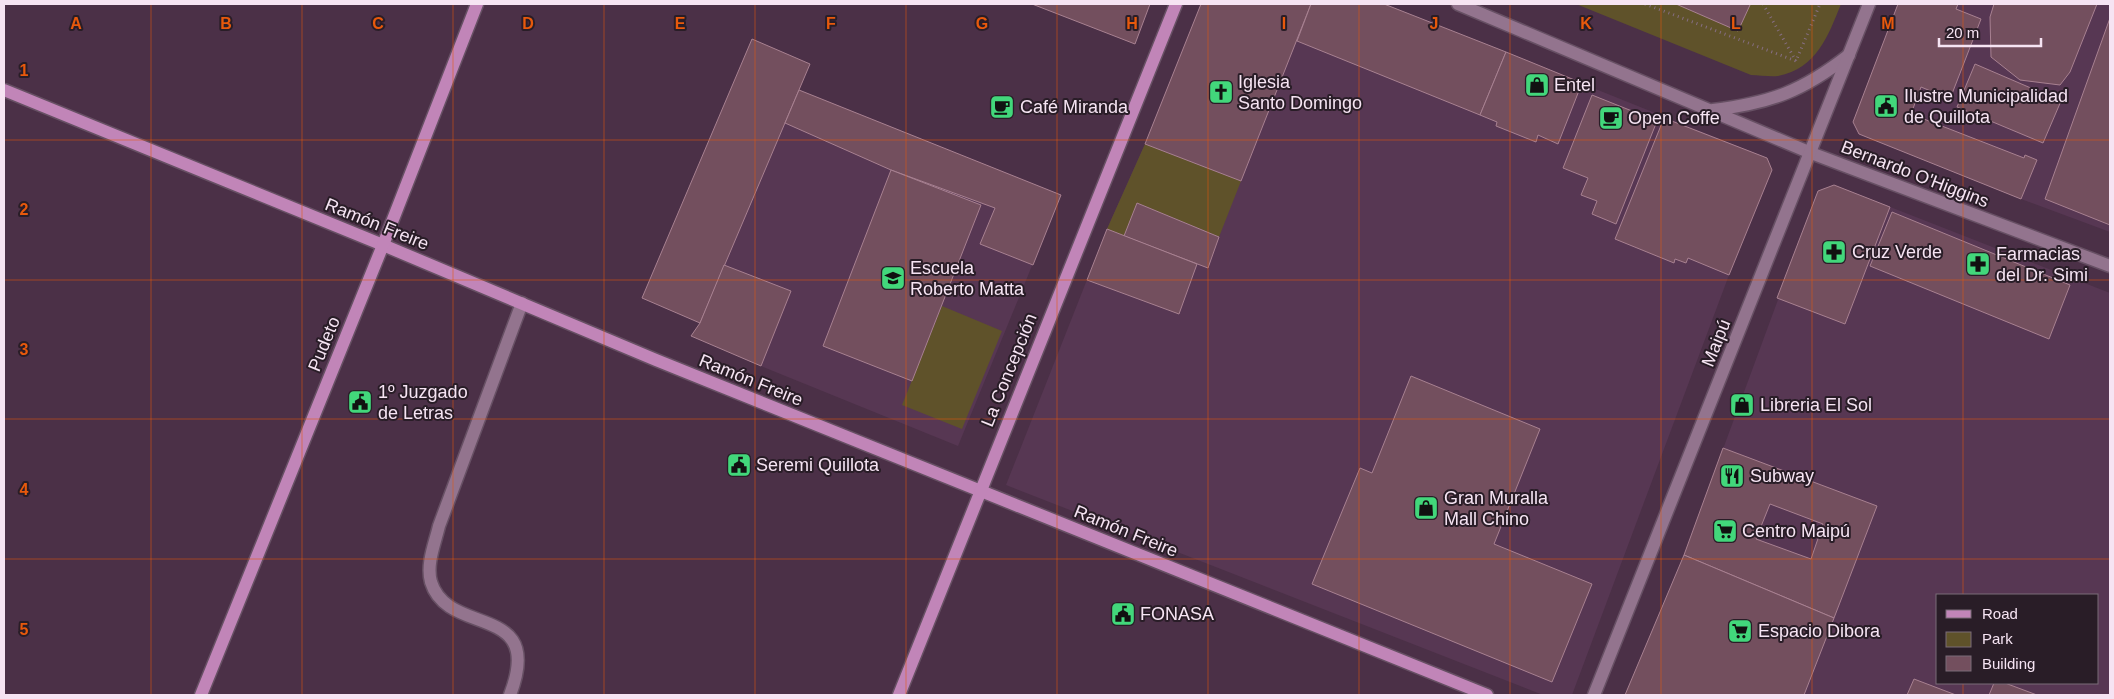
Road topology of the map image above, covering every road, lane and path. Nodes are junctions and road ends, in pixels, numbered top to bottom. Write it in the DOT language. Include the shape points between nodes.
graph roads {
  1 [pos="477,4"];
  2 [pos="1176,4"];
  3 [pos="1458,4"];
  4 [pos="1645,4"];
  5 [pos="1820,4"];
  6 [pos="1869,4"];
  7 [pos="1849,55"];
  8 [pos="4,90"];
  9 [pos="1710,110"];
  10 [pos="1811,153"];
  11 [pos="383,244"];
  12 [pos="2110,266"];
  13 [pos="522,304"];
  14 [pos="980,491"];
  15 [pos="201,695"];
  16 [pos="510,695"];
  17 [pos="899,695"];
  18 [pos="1487,695"];
  19 [pos="1594,695"];
  1 -- 11 [label="main road, Pudeto"];
  2 -- 14 [label="main road, La Concepción"];
  3 -- 9 [label="street, Bernardo O'Higgins"];
  4 -- 5 [label="path" via="1796,61"];
  6 -- 7 [label="street, Maipú"];
  7 -- 9 [label="street, Bernardo O'Higgins" via="1826,73 1772,100"];
  7 -- 10 [label="street, Maipú"];
  8 -- 11 [label="main road, Ramón Freire"];
  9 -- 10 [label="street, Bernardo O'Higgins"];
  10 -- 12 [label="street, Bernardo O'Higgins"];
  10 -- 19 [label="street, Maipú"];
  11 -- 13 [label="main road, Ramón Freire"];
  11 -- 15 [label="main road, Pudeto"];
  13 -- 14 [label="main road, Ramón Freire"];
  13 -- 16 [label="street" via="439,526 430,574 446,604 495,626 513,640 518,651 518,666"];
  14 -- 17 [label="main road, La Concepción"];
  14 -- 18 [label="main road, Ramón Freire"];
}
